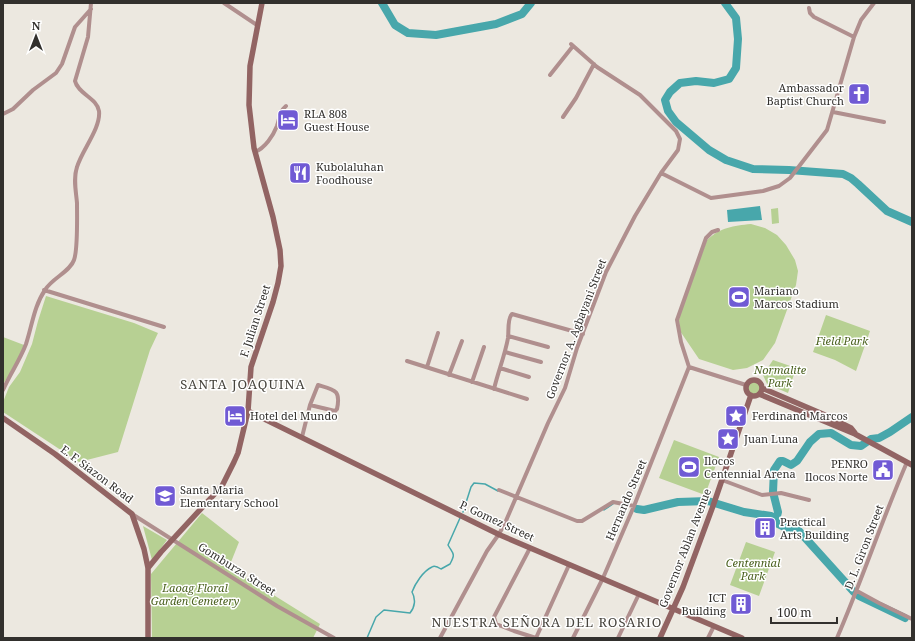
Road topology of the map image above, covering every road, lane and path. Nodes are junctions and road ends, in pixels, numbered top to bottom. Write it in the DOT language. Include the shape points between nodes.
graph roads {
  1 [pos="91,3"];
  2 [pos="224,3"];
  3 [pos="262,3"];
  4 [pos="874,3"];
  5 [pos="809,8"];
  6 [pos="91,9"];
  7 [pos="258,25"];
  8 [pos="854,37"];
  9 [pos="594,64"];
  10 [pos="550,75"];
  11 [pos="286,106"];
  12 [pos="834,112"];
  13 [pos="3,114"];
  14 [pos="563,117"];
  15 [pos="884,122"];
  16 [pos="255,152"];
  17 [pos="661,173"];
  18 [pos="718,230"];
  19 [pos="44,290"];
  20 [pos="164,328"];
  21 [pos="438,333"];
  22 [pos="582,334"];
  23 [pos="508,336"];
  24 [pos="462,341"];
  25 [pos="484,346"];
  26 [pos="548,347"];
  27 [pos="505,352"];
  28 [pos="407,361"];
  29 [pos="541,362"];
  30 [pos="427,367"];
  31 [pos="689,367"];
  32 [pos="500,368"];
  33 [pos="449,374"];
  34 [pos="529,377"];
  35 [pos="472,382"];
  36 [pos="746,385"];
  37 [pos="762,388"];
  38 [pos="494,389"];
  39 [pos="3,390"];
  40 [pos="759,394"];
  41 [pos="751,396"];
  42 [pos="528,399"];
  43 [pos="310,405"];
  44 [pos="248,411"];
  45 [pos="3,418"];
  46 [pos="856,434"];
  47 [pos="302,437"];
  48 [pos="910,464"];
  49 [pos="722,480"];
  50 [pos="499,490"];
  51 [pos="516,497"];
  52 [pos="809,500"];
  53 [pos="634,506"];
  54 [pos="132,514"];
  55 [pos="499,534"];
  56 [pos="173,539"];
  57 [pos="530,548"];
  58 [pos="569,565"];
  59 [pos="148,568"];
  60 [pos="603,578"];
  61 [pos="857,591"];
  62 [pos="639,594"];
  63 [pos="673,608"];
  64 [pos="912,619"];
  65 [pos="714,626"];
  66 [pos="148,638"];
  67 [pos="334,638"];
  68 [pos="440,638"];
  69 [pos="536,638"];
  70 [pos="573,638"];
  71 [pos="618,638"];
  72 [pos="660,638"];
  73 [pos="708,638"];
  74 [pos="742,638"];
  75 [pos="837,638"];
  1 -- 6 [label="street"];
  2 -- 7 [label="street"];
  3 -- 7 [label="main road, F. Julian Street"];
  4 -- 8 [label="street" via="861,20"];
  5 -- 8 [label="street" via="814,17"];
  6 -- 13 [label="street" via="75,27 62,64 56,73 13,109"];
  6 -- 19 [label="street" via="88,37 75,81 79,89 97,107 98,116 77,168 76,253 74,262 68,269"];
  7 -- 16 [label="main road, F. Julian Street" via="250,66 249,98"];
  8 -- 12 [label="street"];
  9 -- 10 [label="street, Governor A. Agbayani Street" via="572,45"];
  9 -- 14 [label="street"];
  9 -- 17 [label="street, Governor A. Agbayani Street" via="640,95 679,135 678,150"];
  11 -- 16 [label="street" via="281,110 271,137 262,149"];
  12 -- 15 [label="street"];
  12 -- 17 [label="street" via="827,130 795,173 780,186 770,190 711,198"];
  16 -- 44 [label="main road, F. Julian Street" via="273,217 281,266 274,302 251,367"];
  17 -- 22 [label="street, Governor A. Agbayani Street" via="606,272"];
  18 -- 31 [label="street" via="706,238 677,320"];
  19 -- 20 [label="street"];
  19 -- 39 [label="street" via="26,345"];
  21 -- 30 [label="street"];
  22 -- 23 [label="street" via="512,314 509,318"];
  22 -- 51 [label="street, Governor A. Agbayani Street" via="565,388"];
  23 -- 26 [label="street"];
  23 -- 27 [label="street"];
  24 -- 33 [label="street"];
  25 -- 35 [label="street"];
  27 -- 29 [label="street"];
  27 -- 32 [label="street"];
  28 -- 30 [label="street"];
  30 -- 33 [label="street"];
  31 -- 36 [label="street"];
  31 -- 53 [label="street, Hernando Street"];
  32 -- 34 [label="street"];
  32 -- 38 [label="street"];
  33 -- 35 [label="street"];
  35 -- 38 [label="street"];
  36 -- 37 [label="main road" via="750,380 755,380 761,383"];
  36 -- 41 [label="main road"];
  37 -- 40 [label="main road"];
  37 -- 46 [label="main road" via="825,415 851,428"];
  38 -- 42 [label="street"];
  40 -- 41 [label="main road"];
  40 -- 46 [label="main road"];
  41 -- 49 [label="main road, Governor Ablan Avenue"];
  43 -- 43 [label="street" via="335,411 338,409 339,398 332,389 318,385"];
  43 -- 47 [label="street"];
  44 -- 47 [label="main road, P. Gomez Street"];
  44 -- 56 [label="main road, F. Julian Street" via="238,453 227,478"];
  45 -- 54 [label="main road, E. F. Siazon Road" via="55,454"];
  46 -- 48 [label="main road"];
  47 -- 55 [label="main road, P. Gomez Street"];
  48 -- 61 [label="street, D. L. Giron Street" via="897,485"];
  49 -- 52 [label="street" via="762,495 788,494"];
  49 -- 63 [label="main road, Governor Ablan Avenue"];
  50 -- 51 [label="street"];
  51 -- 53 [label="street" via="577,521 582,521 613,502"];
  51 -- 55 [label="street, Governor A. Agbayani Street"];
  53 -- 60 [label="street, Hernando Street"];
  54 -- 56 [label="street, Gomburza Street"];
  54 -- 59 [label="main road, E. F. Siazon Road"];
  55 -- 57 [label="main road, P. Gomez Street"];
  55 -- 68 [label="street, Governor A. Agbayani Street" via="487,551"];
  56 -- 59 [label="main road, F. Julian Street"];
  56 -- 67 [label="street, Gomburza Street" via="277,606"];
  57 -- 58 [label="main road, P. Gomez Street"];
  57 -- 69 [label="street" via="494,618 496,624"];
  58 -- 60 [label="main road, P. Gomez Street"];
  58 -- 69 [label="street"];
  59 -- 66 [label="main road, E. F. Siazon Road"];
  60 -- 62 [label="main road, P. Gomez Street"];
  60 -- 70 [label="street, Hernando Street"];
  61 -- 64 [label="street"];
  61 -- 75 [label="street, D. L. Giron Street"];
  62 -- 63 [label="main road, P. Gomez Street"];
  62 -- 71 [label="street"];
  63 -- 65 [label="main road, P. Gomez Street"];
  63 -- 72 [label="main road, Governor Ablan Avenue"];
  65 -- 73 [label="street"];
  65 -- 74 [label="main road, P. Gomez Street"];
}
